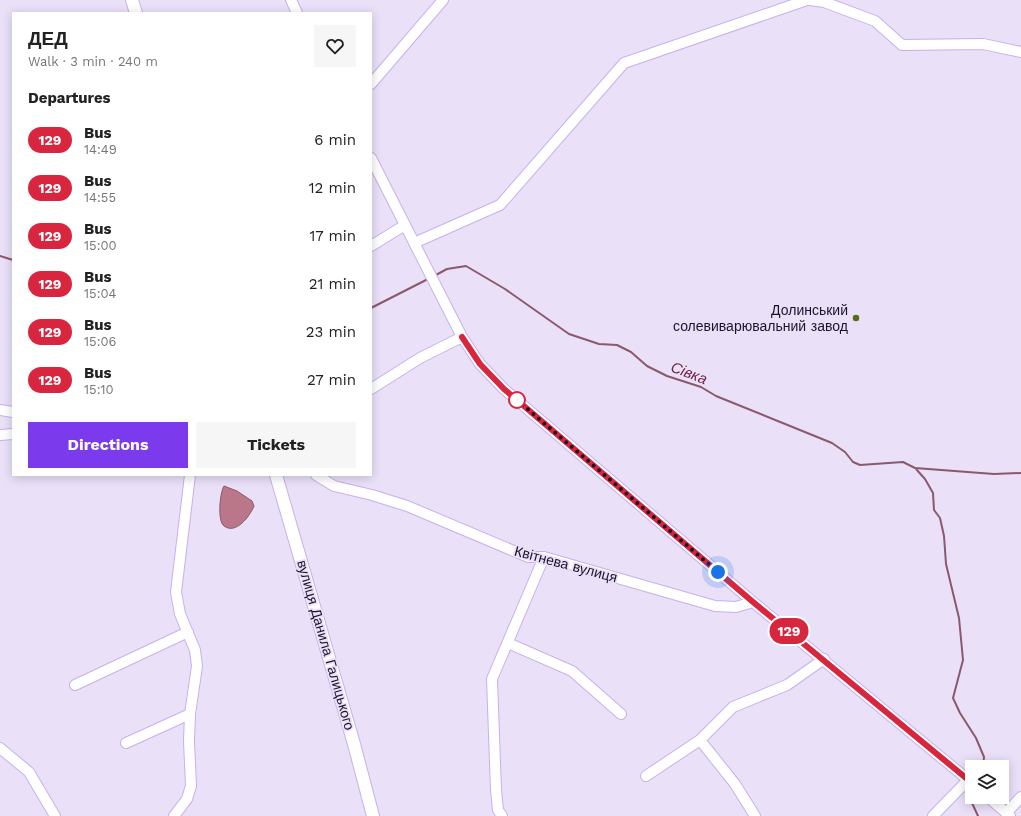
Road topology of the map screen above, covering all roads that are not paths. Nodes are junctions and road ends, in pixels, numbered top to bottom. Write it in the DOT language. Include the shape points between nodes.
graph roads {
  1 [pos="132,0"];
  2 [pos="291,0"];
  3 [pos="443,0"];
  4 [pos="807,0"];
  5 [pos="810,0"];
  6 [pos="824,1"];
  7 [pos="136,12"];
  8 [pos="297,12"];
  9 [pos="1021,52"];
  10 [pos="372,83"];
  11 [pos="372,160"];
  12 [pos="405,225"];
  13 [pos="414,243"];
  14 [pos="372,245"];
  15 [pos="462,337"];
  16 [pos="372,388"];
  17 [pos="0,410"];
  18 [pos="12,412"];
  19 [pos="12,434"];
  20 [pos="0,435"];
  21 [pos="190,476"];
  22 [pos="276,476"];
  23 [pos="318,476"];
  24 [pos="544,557"];
  25 [pos="753,602"];
  26 [pos="188,632"];
  27 [pos="508,643"];
  28 [pos="824,660"];
  29 [pos="75,685"];
  30 [pos="190,714"];
  31 [pos="621,714"];
  32 [pos="700,740"];
  33 [pos="126,743"];
  34 [pos="0,748"];
  35 [pos="646,776"];
  36 [pos="965,778"];
  37 [pos="965,787"];
  38 [pos="1021,796"];
  39 [pos="996,804"];
  40 [pos="1008,814"];
  41 [pos="55,816"];
  42 [pos="174,816"];
  43 [pos="373,816"];
  44 [pos="502,816"];
  45 [pos="755,816"];
  46 [pos="933,816"];
  1 -- 7 [label="main road"];
  2 -- 8 [label="street"];
  3 -- 10 [label="street"];
  4 -- 13 [label="street" via="624,63 500,205"];
  5 -- 6 [label="street"];
  6 -- 9 [label="street" via="875,21 902,45 983,44"];
  11 -- 12 [label="street"];
  12 -- 13 [label="street"];
  12 -- 14 [label="street"];
  13 -- 15 [label="street"];
  15 -- 16 [label="street" via="420,358"];
  15 -- 25 [label="street" via="480,364 504,389"];
  17 -- 18 [label="street"];
  19 -- 20 [label="street"];
  21 -- 26 [label="street" via="176,592 180,614"];
  22 -- 43 [label="main road, вулиця Данила Галицького"];
  23 -- 24 [label="street, Квітнева вулиця" via="334,486 407,506 528,557"];
  24 -- 25 [label="street, Квітнева вулиця" via="715,606 736,607"];
  24 -- 27 [label="street"];
  25 -- 28 [label="street"];
  26 -- 29 [label="street"];
  26 -- 30 [label="street" via="195,650 197,666"];
  27 -- 31 [label="street" via="572,671"];
  27 -- 44 [label="street" via="492,679 496,790 498,810"];
  28 -- 32 [label="street" via="787,684 733,708"];
  28 -- 36 [label="street"];
  30 -- 33 [label="street"];
  30 -- 42 [label="street" via="188,741 191,786 187,799"];
  32 -- 35 [label="street"];
  32 -- 45 [label="street" via="735,784"];
  34 -- 41 [label="street" via="29,772"];
  37 -- 46 [label="street"];
  38 -- 40 [label="street"];
  39 -- 40 [label="street"];
}
